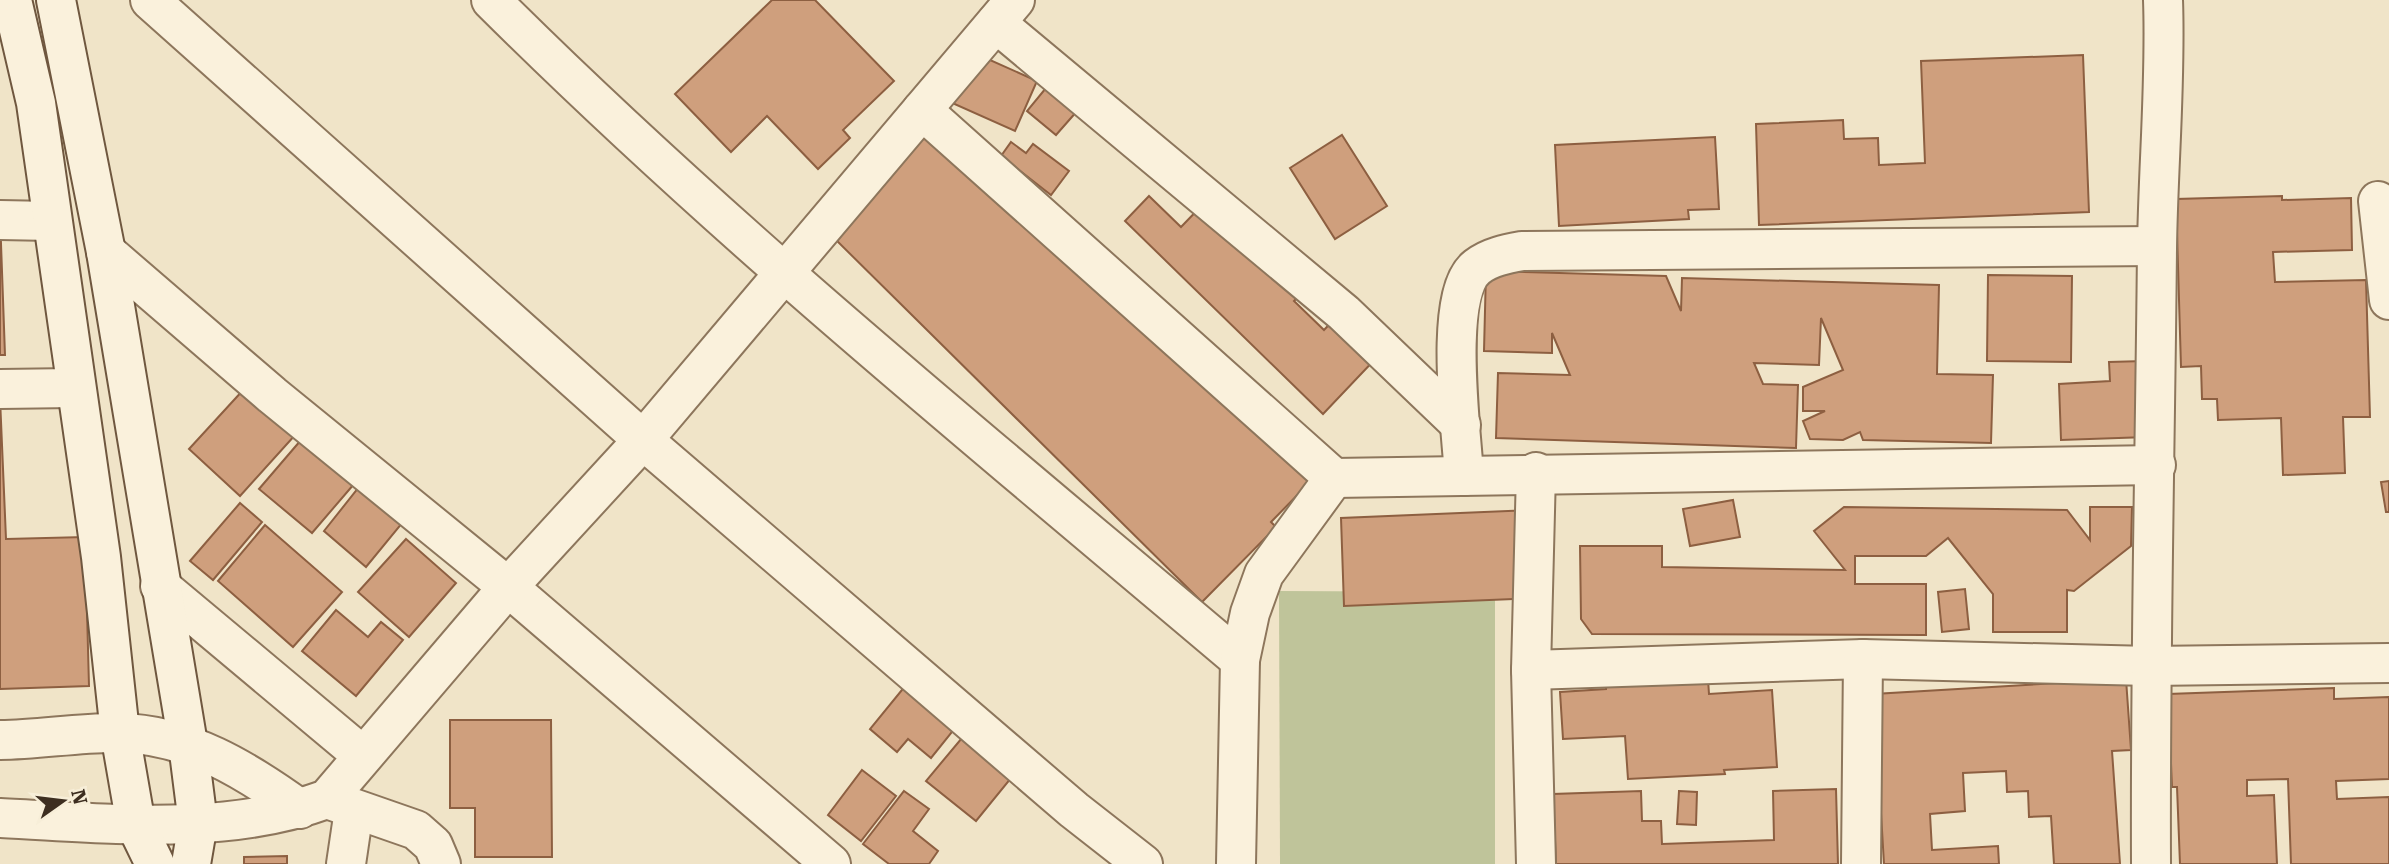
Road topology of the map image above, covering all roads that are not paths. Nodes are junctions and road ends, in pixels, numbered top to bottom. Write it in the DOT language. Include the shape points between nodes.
graph roads {
  1 [pos="56,0"];
  2 [pos="150,0"];
  3 [pos="491,0"];
  4 [pos="2163,0"];
  5 [pos="1005,11"];
  6 [pos="9,14"];
  7 [pos="922,110"];
  8 [pos="2378,201"];
  9 [pos="0,220"];
  10 [pos="51,221"];
  11 [pos="2157,246"];
  12 [pos="106,252"];
  13 [pos="784,274"];
  14 [pos="2389,300"];
  15 [pos="74,388"];
  16 [pos="0,389"];
  17 [pos="1461,425"];
  18 [pos="643,440"];
  19 [pos="2156,466"];
  20 [pos="1536,472"];
  21 [pos="1464,476"];
  22 [pos="1334,478"];
  23 [pos="160,586"];
  24 [pos="508,587"];
  25 [pos="1863,659"];
  26 [pos="1240,660"];
  27 [pos="2389,663"];
  28 [pos="2150,666"];
  29 [pos="1531,670"];
  30 [pos="120,733"];
  31 [pos="0,740"];
  32 [pos="188,744"];
  33 [pos="362,755"];
  34 [pos="327,806"];
  35 [pos="0,818"];
  36 [pos="198,823"];
  37 [pos="136,825"];
  38 [pos="155,864"];
  39 [pos="191,864"];
  40 [pos="346,864"];
  41 [pos="441,864"];
  42 [pos="831,864"];
  43 [pos="1143,864"];
  44 [pos="1236,864"];
  45 [pos="1536,864"];
  46 [pos="1861,864"];
  47 [pos="2151,864"];
  1 -- 12 [label="street"];
  2 -- 18 [label="street"];
  3 -- 13 [label="street"];
  4 -- 11 [label="street"];
  5 -- 7 [label="street"];
  5 -- 17 [label="street" via="1334,304"];
  6 -- 10 [label="street" via="36,103"];
  7 -- 13 [label="street"];
  7 -- 22 [label="street"];
  8 -- 14 [label="street"];
  9 -- 10 [label="street"];
  10 -- 15 [label="street"];
  11 -- 17 [label="street" via="1522,251 1497,257 1475,268 1461,293 1456,330"];
  11 -- 19 [label="street"];
  12 -- 23 [label="street"];
  12 -- 24 [label="street" via="272,395"];
  13 -- 18 [label="street"];
  13 -- 26 [label="street"];
  15 -- 16 [label="street"];
  15 -- 30 [label="street" via="101,557"];
  17 -- 21 [label="street"];
  18 -- 24 [label="street"];
  18 -- 43 [label="street"];
  19 -- 20 [label="street"];
  19 -- 28 [label="street"];
  20 -- 21 [label="street"];
  20 -- 29 [label="street"];
  21 -- 22 [label="street"];
  22 -- 26 [label="street" via="1264,574"];
  23 -- 32 [label="street"];
  23 -- 33 [label="street"];
  24 -- 33 [label="street"];
  24 -- 42 [label="street"];
  25 -- 28 [label="street"];
  25 -- 29 [label="street"];
  25 -- 46 [label="street"];
  26 -- 44 [label="street"];
  27 -- 28 [label="street"];
  28 -- 47 [label="street"];
  29 -- 45 [label="street"];
  30 -- 31 [label="street"];
  30 -- 32 [label="street"];
  30 -- 37 [label="street"];
  32 -- 34 [label="street"];
  32 -- 36 [label="street"];
  33 -- 34 [label="street"];
  34 -- 36 [label="street"];
  34 -- 40 [label="street"];
  34 -- 41 [label="street" via="416,830 433,845"];
  35 -- 37 [label="street"];
  36 -- 37 [label="street"];
  36 -- 39 [label="street"];
  37 -- 38 [label="street"];
}
